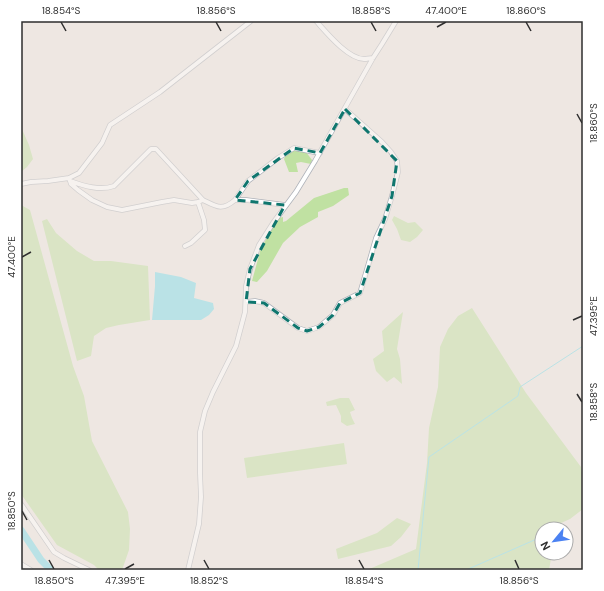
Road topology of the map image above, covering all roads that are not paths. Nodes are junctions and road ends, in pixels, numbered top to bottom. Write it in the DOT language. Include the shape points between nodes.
graph roads {
  1 [pos="251,21"];
  2 [pos="316,21"];
  3 [pos="396,21"];
  4 [pos="373,58"];
  5 [pos="345,109"];
  6 [pos="320,152"];
  7 [pos="69,180"];
  8 [pos="21,184"];
  9 [pos="203,200"];
  10 [pos="235,200"];
  11 [pos="198,202"];
  12 [pos="285,205"];
  13 [pos="185,246"];
  14 [pos="246,302"];
  15 [pos="21,504"];
  16 [pos="21,564"];
  17 [pos="31,570"];
  18 [pos="88,570"];
  19 [pos="188,570"];
  1 -- 7 [label="street" via="160,92 110,125 102,144 79,174"];
  2 -- 4 [label="street" via="343,50 363,59"];
  3 -- 4 [label="street"];
  4 -- 5 [label="street"];
  5 -- 6 [label="street"];
  5 -- 14 [label="street" via="392,152 397,161 398,172 360,293 340,303 320,327 307,331 298,328 264,303"];
  6 -- 10 [label="street" via="294,148 248,181"];
  6 -- 12 [label="street" via="296,192"];
  7 -- 8 [label="street"];
  7 -- 9 [label="street" via="85,187 114,186 151,149 156,149"];
  7 -- 11 [label="street" via="92,200 122,210 174,200"];
  9 -- 10 [label="street" via="214,206 223,207"];
  9 -- 11 [label="street"];
  10 -- 12 [label="street"];
  11 -- 13 [label="street" via="204,220 204,230"];
  12 -- 14 [label="street" via="259,246 246,286"];
  14 -- 19 [label="street" via="236,346 212,392 200,432 199,524"];
  15 -- 18 [label="street" via="54,552"];
  16 -- 17 [label="street"];
}
